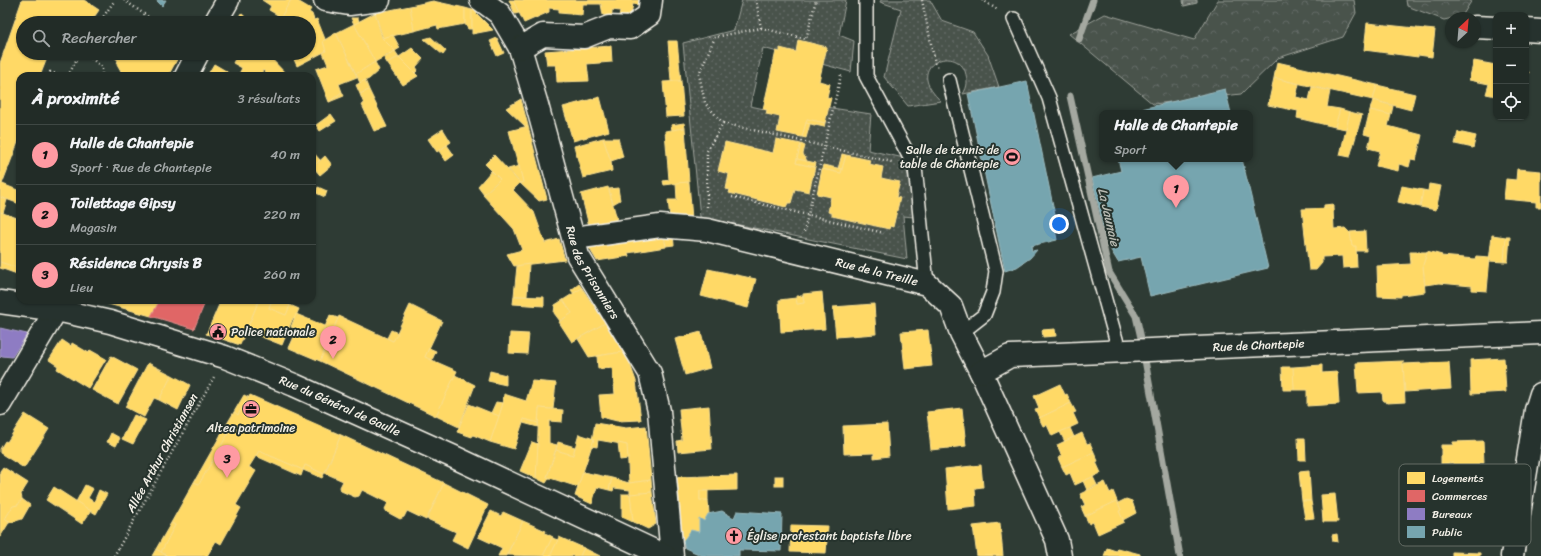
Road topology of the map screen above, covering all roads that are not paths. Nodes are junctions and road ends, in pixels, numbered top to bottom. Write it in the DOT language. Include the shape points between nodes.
graph roads {
  1 [pos="228,0"];
  2 [pos="325,0"];
  3 [pos="379,0"];
  4 [pos="480,0"];
  5 [pos="651,0"];
  6 [pos="866,0"];
  7 [pos="219,16"];
  8 [pos="1014,19"];
  9 [pos="1481,27"];
  10 [pos="1493,28"];
  11 [pos="1529,30"];
  12 [pos="1541,31"];
  13 [pos="520,48"];
  14 [pos="194,60"];
  15 [pos="188,72"];
  16 [pos="948,80"];
  17 [pos="574,238"];
  18 [pos="927,284"];
  19 [pos="0,302"];
  20 [pos="16,303"];
  21 [pos="40,304"];
  22 [pos="60,305"];
  23 [pos="961,333"];
  24 [pos="1541,333"];
  25 [pos="1119,350"];
  26 [pos="981,372"];
  27 [pos="1541,394"];
  28 [pos="0,404"];
  29 [pos="1527,464"];
  30 [pos="1514,546"];
  31 [pos="665,556"];
  32 [pos="672,556"];
  33 [pos="1060,556"];
  34 [pos="1512,556"];
  1 -- 7 [label="street"];
  2 -- 3 [label="street" via="348,4"];
  4 -- 13 [label="street, Rue des Prisonniers" via="500,14"];
  5 -- 13 [label="street" via="649,15 630,28 609,27 584,37 544,35"];
  6 -- 18 [label="lane" via="866,76 915,167"];
  8 -- 25 [label="lane" via="1049,98"];
  9 -- 10 [label="street"];
  11 -- 12 [label="street"];
  13 -- 17 [label="street, Rue des Prisonniers"];
  14 -- 15 [label="street"];
  16 -- 23 [label="lane" via="996,271 993,292 984,315"];
  17 -- 18 [label="street, Rue de la Treille" via="660,226 707,230"];
  17 -- 32 [label="street, Rue des Prisonniers" via="578,256 650,373 659,412"];
  18 -- 23 [label="street, Rue de la Treille" via="951,306"];
  19 -- 20 [label="street, Rue du Général de Gaulle"];
  21 -- 22 [label="street, Rue du Général de Gaulle"];
  22 -- 28 [label="street"];
  22 -- 31 [label="street, Rue du Général de Gaulle" via="225,357 323,398"];
  23 -- 26 [label="street, Rue de la Treille"];
  24 -- 25 [label="street, Rue de Chantepie"];
  25 -- 26 [label="street, Rue de Chantepie" via="1010,356"];
  26 -- 33 [label="street, Rue de la Treille" via="1057,540"];
  27 -- 29 [label="street"];
  30 -- 34 [label="street"];
}
